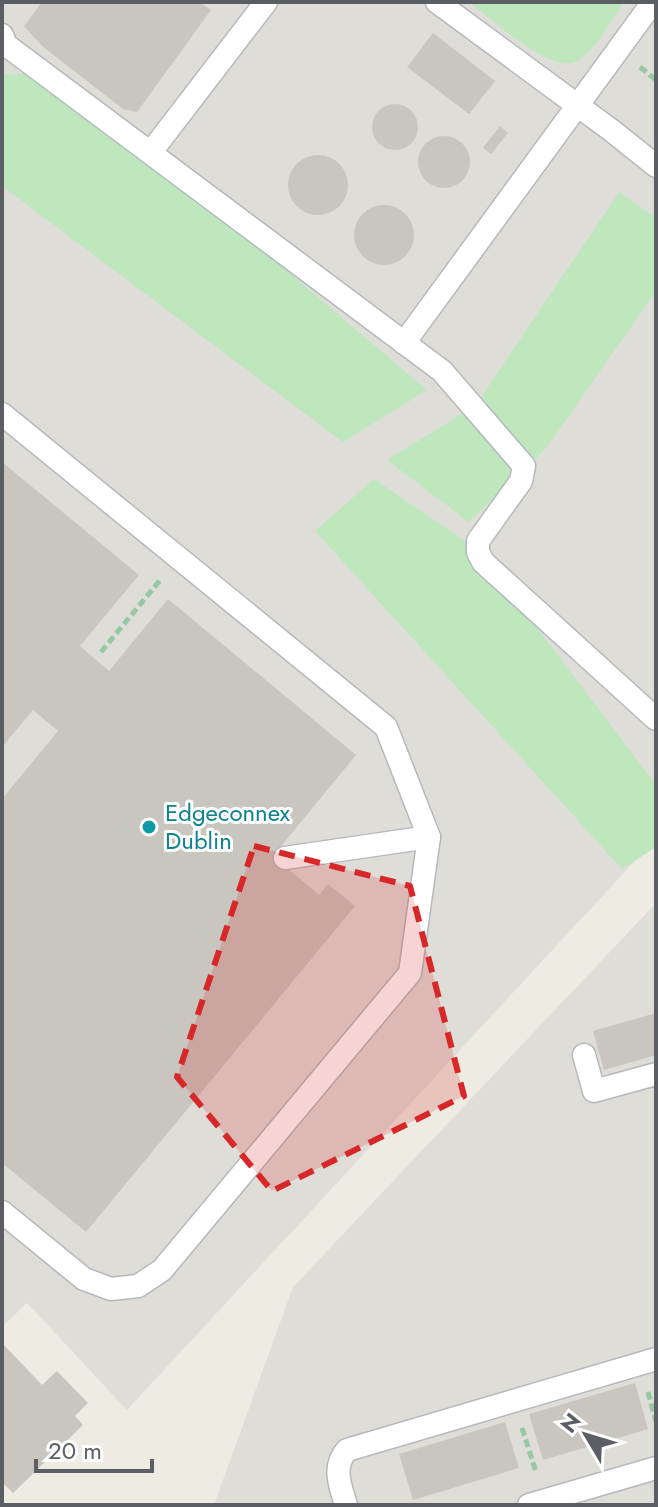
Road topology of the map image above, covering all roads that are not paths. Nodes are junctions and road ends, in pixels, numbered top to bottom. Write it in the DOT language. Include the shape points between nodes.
graph roads {
  1 [pos="266,2"];
  2 [pos="437,2"];
  3 [pos="653,2"];
  4 [pos="2,35"];
  5 [pos="577,106"];
  6 [pos="151,152"];
  7 [pos="656,166"];
  8 [pos="404,343"];
  9 [pos="2,414"];
  10 [pos="653,710"];
  11 [pos="429,837"];
  12 [pos="285,858"];
  13 [pos="584,1055"];
  14 [pos="656,1074"];
  15 [pos="2,1212"];
  16 [pos="656,1359"];
  17 [pos="656,1468"];
  18 [pos="537,1503"];
  19 [pos="346,1505"];
  1 -- 6 [label="lane"];
  2 -- 5 [label="lane"];
  3 -- 5 [label="lane"];
  4 -- 6 [label="lane" via="6,45"];
  5 -- 7 [label="lane"];
  5 -- 8 [label="lane"];
  6 -- 8 [label="lane"];
  8 -- 10 [label="lane" via="442,371 524,466 521,481 478,541 483,562"];
  9 -- 11 [label="lane" via="386,727"];
  11 -- 12 [label="lane"];
  11 -- 15 [label="lane" via="410,973 162,1270 138,1286 111,1289 84,1279"];
  13 -- 14 [label="lane" via="594,1091"];
  16 -- 19 [label="lane" via="347,1450 338,1468"];
  17 -- 18 [label="lane"];
}
